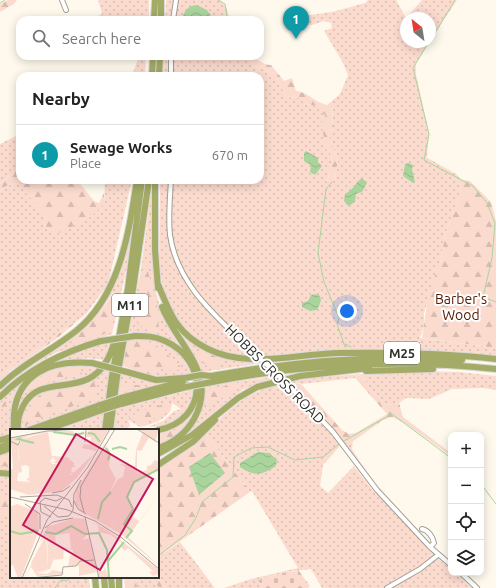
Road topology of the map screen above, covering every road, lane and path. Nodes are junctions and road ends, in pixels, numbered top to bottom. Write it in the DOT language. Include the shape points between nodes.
graph roads {
  1 [pos="62,0"];
  2 [pos="155,0"];
  3 [pos="161,0"];
  4 [pos="176,0"];
  5 [pos="66,10"];
  6 [pos="154,16"];
  7 [pos="161,16"];
  8 [pos="174,16"];
  9 [pos="153,60"];
  10 [pos="160,60"];
  11 [pos="171,60"];
  12 [pos="152,72"];
  13 [pos="159,72"];
  14 [pos="171,72"];
  15 [pos="136,184"];
  16 [pos="141,184"];
  17 [pos="148,184"];
  18 [pos="155,184"];
  19 [pos="171,184"];
  20 [pos="158,284"];
  21 [pos="128,288"];
  22 [pos="309,355"];
  23 [pos="390,358"];
  24 [pos="496,359"];
  25 [pos="496,363"];
  26 [pos="392,364"];
  27 [pos="496,369"];
  28 [pos="496,373"];
  29 [pos="319,374"];
  30 [pos="211,379"];
  31 [pos="186,382"];
  32 [pos="0,386"];
  33 [pos="0,397"];
  34 [pos="100,408"];
  35 [pos="222,411"];
  36 [pos="14,429"];
  37 [pos="18,429"];
  38 [pos="32,429"];
  39 [pos="48,429"];
  40 [pos="105,429"];
  41 [pos="110,429"];
  42 [pos="159,430"];
  43 [pos="8,443"];
  44 [pos="0,447"];
  45 [pos="159,447"];
  46 [pos="0,452"];
  47 [pos="159,453"];
  48 [pos="159,464"];
  49 [pos="0,473"];
  50 [pos="10,474"];
  51 [pos="422,528"];
  52 [pos="430,547"];
  53 [pos="438,555"];
  54 [pos="448,563"];
  55 [pos="464,576"];
  56 [pos="95,578"];
  57 [pos="104,578"];
  58 [pos="111,578"];
  59 [pos="96,588"];
  60 [pos="106,588"];
  61 [pos="112,588"];
  62 [pos="387,588"];
  63 [pos="477,588"];
  1 -- 5 [label="street"];
  2 -- 6 [label="highway"];
  3 -- 7 [label="highway"];
  4 -- 8 [label="street"];
  9 -- 12 [label="highway"];
  10 -- 13 [label="highway"];
  11 -- 14 [label="street"];
  15 -- 32 [label="highway" via="117,270 102,303 77,331 28,362"];
  16 -- 21 [label="highway, M11"];
  17 -- 41 [label="highway, M11"];
  18 -- 20 [label="highway"];
  19 -- 52 [label="street, HOBBS CROSS ROAD, bridge" via="170,235 182,273 198,297 324,421 372,485"];
  20 -- 22 [label="highway" via="168,311 178,326 194,341 211,351 228,357 247,359"];
  20 -- 45 [label="highway" via="165,315 194,360 202,387 200,405 192,423 177,438"];
  21 -- 37 [label="highway" via="112,350 104,366 82,381 47,387 33,394 20,411"];
  21 -- 40 [label="highway, M11"];
  22 -- 23 [label="highway, M25" via="380,355"];
  22 -- 24 [label="highway, M25" via="398,353"];
  23 -- 25 [label="highway, M25"];
  23 -- 30 [label="highway, M25" via="314,361 263,367"];
  26 -- 27 [label="highway, M25"];
  26 -- 29 [label="highway"];
  26 -- 30 [label="highway, M25" via="307,368"];
  28 -- 29 [label="highway" via="415,369"];
  29 -- 35 [label="highway" via="257,387"];
  30 -- 31 [label="highway, M25, bridge"];
  30 -- 31 [label="highway, bridge" via="201,375"];
  31 -- 34 [label="highway, M25, bridge"];
  31 -- 36 [label="highway, bridge" via="156,380 92,364 58,364 32,377 20,392 13,416"];
  33 -- 42 [label="highway, bridge" via="22,378 70,351 100,341 135,336 159,338 171,344 188,360 196,377 197,390 190,411 178,423"];
  34 -- 38 [label="highway, M25"];
  34 -- 39 [label="highway, M25"];
  35 -- 47 [label="highway" via="192,435"];
  35 -- 48 [label="highway" via="194,441"];
  43 -- 44 [label="highway"];
  43 -- 46 [label="highway"];
  49 -- 50 [label="highway"];
  51 -- 52 [label="street" via="433,539 434,543"];
  52 -- 53 [label="street, HOBBS CROSS ROAD"];
  53 -- 54 [label="street, HOBBS CROSS ROAD"];
  53 -- 62 [label="street"];
  55 -- 63 [label="street"];
  56 -- 59 [label="highway"];
  57 -- 60 [label="highway"];
  58 -- 61 [label="highway"];
}
